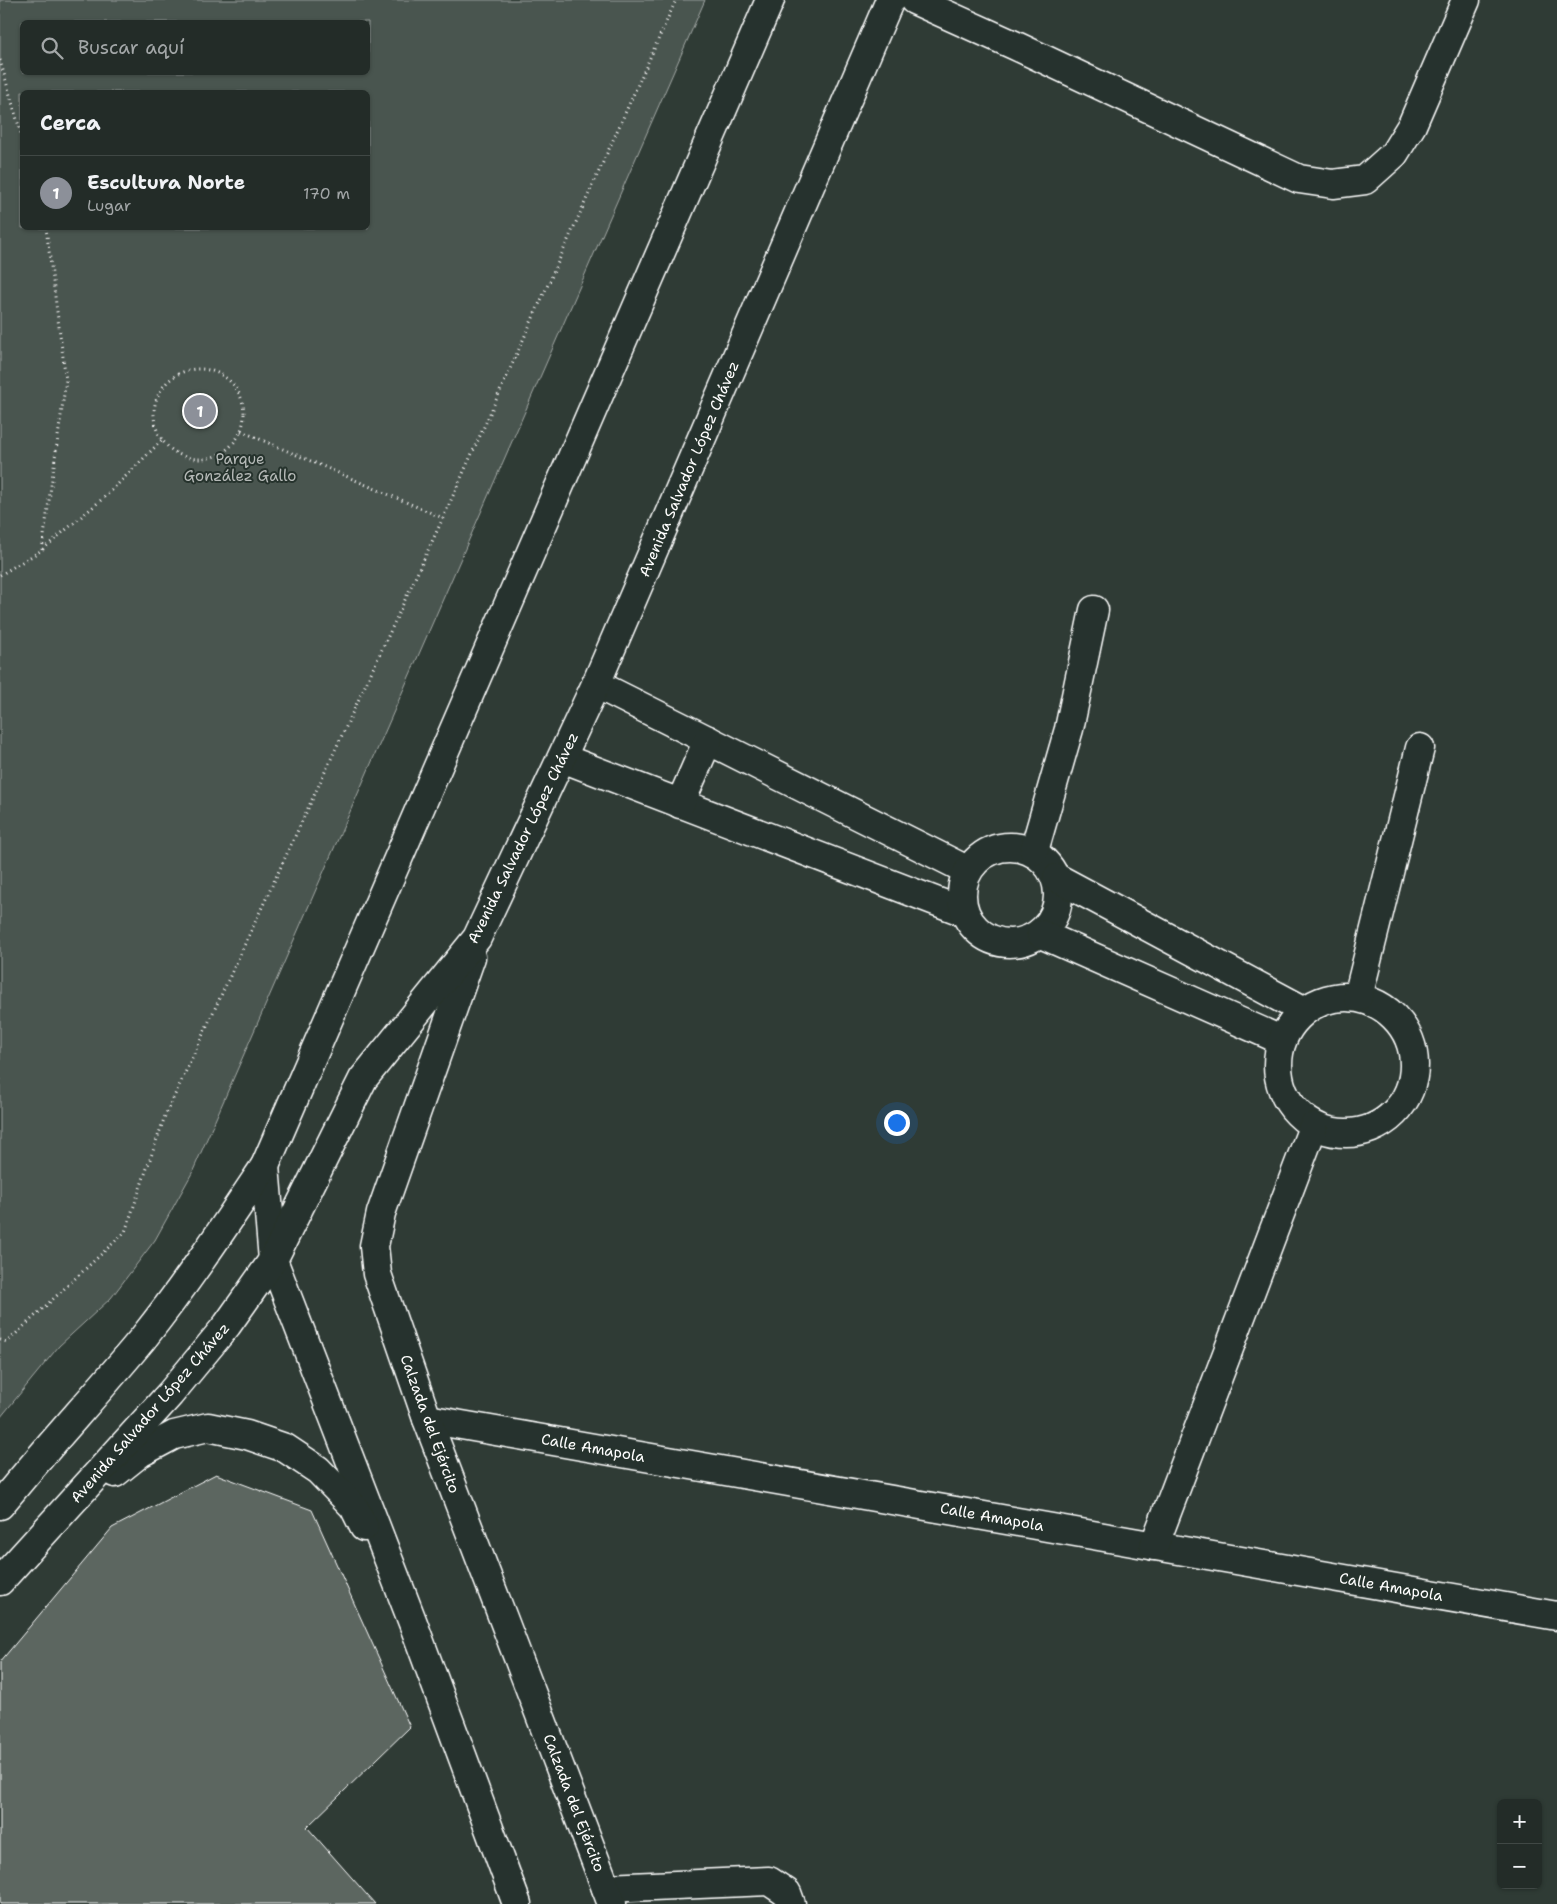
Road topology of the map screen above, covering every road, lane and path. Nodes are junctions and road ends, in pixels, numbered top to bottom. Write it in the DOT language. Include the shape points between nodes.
graph roads {
  1 [pos="676,0"];
  2 [pos="770,0"];
  3 [pos="890,0"];
  4 [pos="914,0"];
  5 [pos="1466,0"];
  6 [pos="0,60"];
  7 [pos="20,130"];
  8 [pos="46,230"];
  9 [pos="241,430"];
  10 [pos="162,440"];
  11 [pos="443,518"];
  12 [pos="42,550"];
  13 [pos="0,575"];
  14 [pos="1094,610"];
  15 [pos="596,684"];
  16 [pos="708,740"];
  17 [pos="1420,748"];
  18 [pos="562,758"];
  19 [pos="680,804"];
  20 [pos="1034,851"];
  21 [pos="967,870"];
  22 [pos="1057,878"];
  23 [pos="964,912"];
  24 [pos="1041,934"];
  25 [pos="477,938"];
  26 [pos="1358,997"];
  27 [pos="1303,1010"];
  28 [pos="1281,1040"];
  29 [pos="1313,1127"];
  30 [pos="265,1166"];
  31 [pos="273,1260"];
  32 [pos="0,1340"];
  33 [pos="427,1418"];
  34 [pos="0,1505"];
  35 [pos="62,1513"];
  36 [pos="1154,1546"];
  37 [pos="0,1581"];
  38 [pos="1557,1616"];
  39 [pos="413,1623"];
  40 [pos="609,1896"];
  41 [pos="517,1904"];
  42 [pos="791,1904"];
  1 -- 11 [label="path"];
  2 -- 30 [label="main road"];
  3 -- 15 [label="main road, Avenida Salvador López Chávez"];
  4 -- 5 [label="main road" via="1299,179 1333,184 1365,180 1394,154 1412,125"];
  6 -- 7 [label="path"];
  8 -- 12 [label="path" via="66,380"];
  9 -- 10 [label="path" via="224,452 211,458 184,456"];
  9 -- 10 [label="path" via="244,408 235,386 210,370 194,369 166,383 158,396 154,411"];
  9 -- 11 [label="path"];
  10 -- 12 [label="path" via="107,495"];
  11 -- 32 [label="path" via="164,1116 125,1232 8,1342"];
  12 -- 13 [label="path"];
  14 -- 20 [label="main road" via="1069,729"];
  15 -- 16 [label="main road"];
  15 -- 18 [label="main road, Avenida Salvador López Chávez"];
  16 -- 19 [label="main road"];
  16 -- 21 [label="main road"];
  17 -- 26 [label="main road"];
  18 -- 19 [label="main road"];
  18 -- 25 [label="main road, Avenida Salvador López Chávez"];
  19 -- 23 [label="main road"];
  20 -- 21 [label="main road" via="1010,845 985,852"];
  20 -- 22 [label="main road"];
  21 -- 23 [label="main road" via="960,890"];
  22 -- 24 [label="main road" via="1060,898 1054,918"];
  22 -- 27 [label="main road"];
  23 -- 24 [label="main road" via="976,931 996,942 1019,943"];
  24 -- 28 [label="main road"];
  25 -- 31 [label="main road, Avenida Salvador López Chávez" via="363,1079"];
  25 -- 33 [label="main road, Calzada del Ejército" via="381,1214 374,1246 376,1274"];
  26 -- 27 [label="main road" via="1338,996"];
  26 -- 29 [label="main road" via="1389,1010 1410,1037 1415,1071 1404,1103 1380,1126 1371,1129 1347,1135"];
  27 -- 28 [label="main road"];
  28 -- 29 [label="main road" via="1276,1074 1288,1105"];
  29 -- 36 [label="main road"];
  30 -- 31 [label="main road"];
  30 -- 34 [label="main road" via="219,1235 144,1336"];
  31 -- 35 [label="main road, Avenida Salvador López Chávez" via="227,1325 170,1394"];
  31 -- 39 [label="main road"];
  33 -- 36 [label="main road, Calle Amapola"];
  33 -- 40 [label="main road, Calzada del Ejército"];
  35 -- 37 [label="main road, Avenida Salvador López Chávez"];
  35 -- 39 [label="main road" via="140,1453 174,1436 208,1427 247,1435 285,1448 318,1470 354,1507"];
  36 -- 38 [label="main road, Calle Amapola"];
  39 -- 41 [label="main road"];
  40 -- 42 [label="main road" via="769,1881 787,1893"];
}
